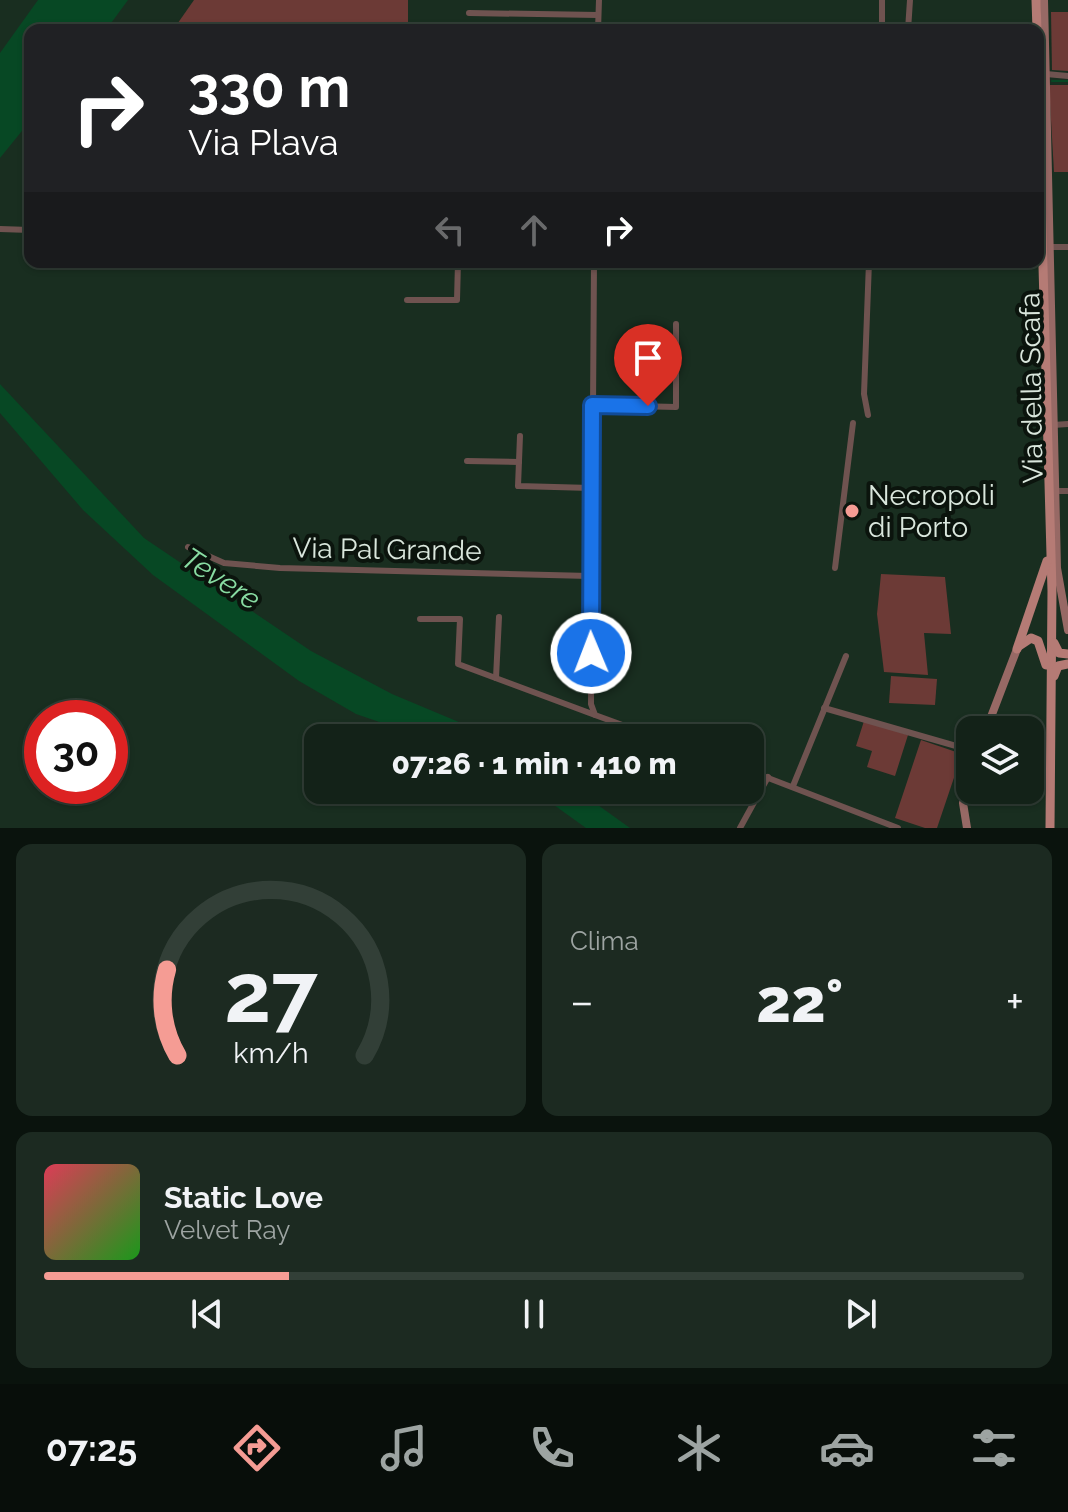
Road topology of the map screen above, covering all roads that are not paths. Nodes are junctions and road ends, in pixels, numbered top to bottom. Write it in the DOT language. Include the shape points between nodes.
graph roads {
  1 [pos="599,0"];
  2 [pos="882,0"];
  3 [pos="910,0"];
  4 [pos="1036,0"];
  5 [pos="1044,0"];
  6 [pos="469,13"];
  7 [pos="598,15"];
  8 [pos="598,24"];
  9 [pos="882,24"];
  10 [pos="908,24"];
  11 [pos="1037,24"];
  12 [pos="1046,74"];
  13 [pos="1068,76"];
  14 [pos="1044,189"];
  15 [pos="0,229"];
  16 [pos="24,230"];
  17 [pos="1044,246"];
  18 [pos="1068,247"];
  19 [pos="1044,264"];
  20 [pos="458,268"];
  21 [pos="594,268"];
  22 [pos="869,268"];
  23 [pos="1043,268"];
  24 [pos="407,300"];
  25 [pos="676,324"];
  26 [pos="592,405"];
  27 [pos="868,415"];
  28 [pos="853,423"];
  29 [pos="1068,424"];
  30 [pos="1053,425"];
  31 [pos="520,436"];
  32 [pos="467,461"];
  33 [pos="519,462"];
  34 [pos="591,488"];
  35 [pos="1055,491"];
  36 [pos="1068,491"];
  37 [pos="1048,500"];
  38 [pos="188,547"];
  39 [pos="1047,561"];
  40 [pos="835,568"];
  41 [pos="590,576"];
  42 [pos="1064,585"];
  43 [pos="499,617"];
  44 [pos="420,619"];
  45 [pos="1052,627"];
  46 [pos="1068,630"];
  47 [pos="1017,649"];
  48 [pos="1068,654"];
  49 [pos="846,656"];
  50 [pos="1068,664"];
  51 [pos="1046,665"];
  52 [pos="496,678"];
  53 [pos="1051,691"];
  54 [pos="824,708"];
  55 [pos="595,715"];
  56 [pos="991,716"];
  57 [pos="620,724"];
  58 [pos="956,746"];
  59 [pos="764,776"];
  60 [pos="768,777"];
  61 [pos="793,786"];
  62 [pos="963,804"];
  63 [pos="740,828"];
  64 [pos="898,828"];
  65 [pos="967,828"];
  66 [pos="1047,828"];
  1 -- 7 [label="street"];
  2 -- 9 [label="street"];
  3 -- 10 [label="street"];
  4 -- 11 [label="main road"];
  5 -- 12 [label="street, Via della Scafa"];
  6 -- 7 [label="street"];
  7 -- 8 [label="street"];
  12 -- 13 [label="street"];
  12 -- 14 [label="street, Via della Scafa"];
  15 -- 16 [label="street"];
  17 -- 18 [label="street"];
  19 -- 30 [label="street, Via della Scafa"];
  20 -- 24 [label="street" via="457,300"];
  21 -- 26 [label="street"];
  22 -- 27 [label="street" via="864,394"];
  23 -- 37 [label="main road"];
  25 -- 26 [label="street" via="676,407"];
  26 -- 34 [label="street"];
  28 -- 40 [label="street"];
  29 -- 30 [label="street"];
  30 -- 35 [label="street, Via della Scafa"];
  31 -- 33 [label="street"];
  32 -- 33 [label="street"];
  33 -- 34 [label="street" via="518,486"];
  34 -- 41 [label="street"];
  35 -- 36 [label="street"];
  35 -- 42 [label="street, Via della Scafa"];
  37 -- 39 [label="main road"];
  37 -- 45 [label="main road"];
  38 -- 41 [label="street, Via Pal Grande" via="224,563 280,568"];
  39 -- 47 [label="main road"];
  39 -- 51 [label="main road"];
  41 -- 55 [label="street"];
  42 -- 46 [label="street, Via della Scafa"];
  43 -- 52 [label="street"];
  44 -- 52 [label="street" via="460,619 458,664"];
  45 -- 48 [label="main road" via="1059,653"];
  45 -- 53 [label="main road"];
  47 -- 51 [label="main road" via="1024,640 1037,639"];
  47 -- 56 [label="street"];
  49 -- 54 [label="street"];
  50 -- 53 [label="main road" via="1055,670"];
  51 -- 66 [label="main road"];
  52 -- 55 [label="street"];
  53 -- 66 [label="main road"];
  54 -- 58 [label="street"];
  54 -- 61 [label="street"];
  55 -- 57 [label="street"];
  59 -- 60 [label="street"];
  60 -- 61 [label="street"];
  60 -- 63 [label="street"];
  61 -- 64 [label="street"];
  62 -- 65 [label="street"];
}
